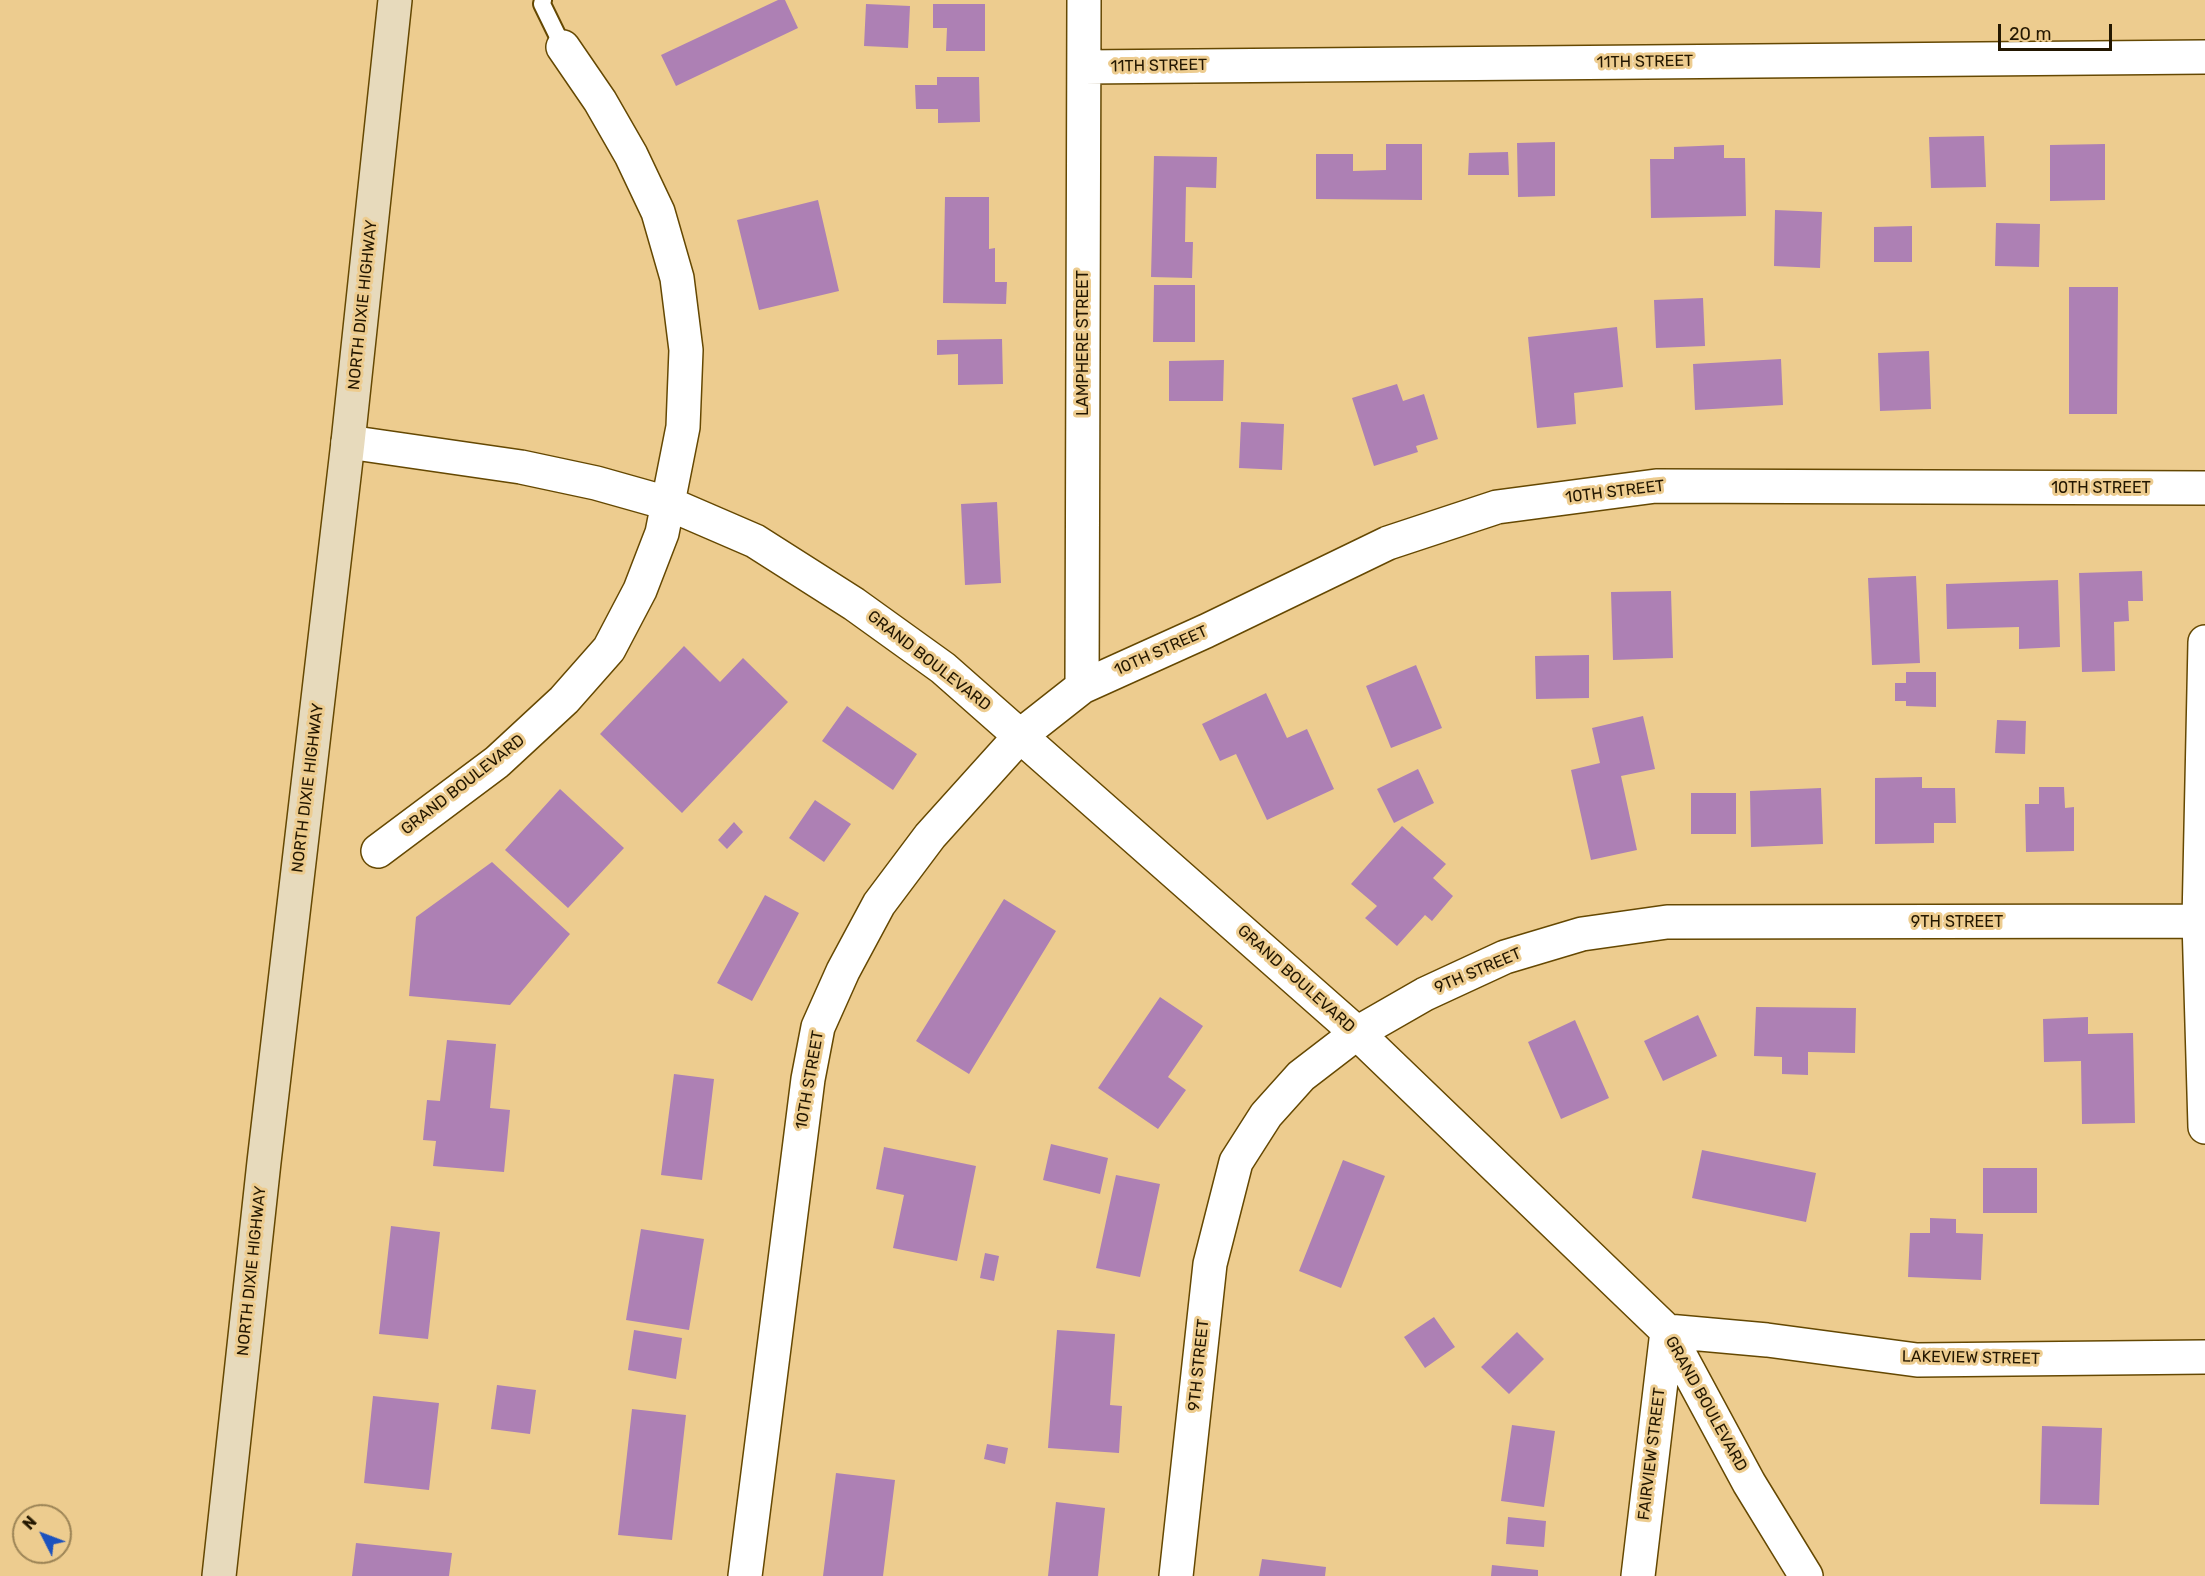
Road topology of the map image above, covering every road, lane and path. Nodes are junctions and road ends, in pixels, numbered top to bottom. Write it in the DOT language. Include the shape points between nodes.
graph roads {
  1 [pos="395,0"];
  2 [pos="543,0"];
  3 [pos="1084,0"];
  4 [pos="563,47"];
  5 [pos="2205,57"];
  6 [pos="1084,66"];
  7 [pos="348,442"];
  8 [pos="2205,488"];
  9 [pos="668,503"];
  10 [pos="2205,642"];
  11 [pos="1082,687"];
  12 [pos="1021,735"];
  13 [pos="378,851"];
  14 [pos="2202,921"];
  15 [pos="1358,1033"];
  16 [pos="2205,1127"];
  17 [pos="1667,1331"];
  18 [pos="2205,1357"];
  19 [pos="219,1576"];
  20 [pos="745,1576"];
  21 [pos="1176,1576"];
  22 [pos="1638,1576"];
  23 [pos="1806,1576"];
  1 -- 7 [label="street, NORTH DIXIE HIGHWAY"];
  2 -- 4 [label="lane"];
  3 -- 6 [label="street, LAMPHERE STREET"];
  4 -- 9 [label="street, GRAND BOULEVARD" via="631,155 658,212 677,278 686,350 682,428"];
  5 -- 6 [label="street, 11TH STREET"];
  6 -- 11 [label="street, LAMPHERE STREET"];
  7 -- 9 [label="street, GRAND BOULEVARD" via="520,467"];
  7 -- 19 [label="street, NORTH DIXIE HIGHWAY"];
  8 -- 11 [label="street, 10TH STREET" via="1656,486 1497,507 1388,543"];
  9 -- 12 [label="street, GRAND BOULEVARD" via="755,542 854,604 943,668"];
  9 -- 13 [label="street, GRAND BOULEVARD" via="662,533 644,580 609,649 564,700 497,762"];
  10 -- 14 [label="street"];
  11 -- 12 [label="street, 10TH STREET"];
  12 -- 15 [label="street, GRAND BOULEVARD"];
  12 -- 20 [label="street, 10TH STREET" via="930,836 879,904 818,1027 808,1079"];
  14 -- 15 [label="street, 9TH STREET" via="1668,922 1582,934 1505,957 1425,994"];
  14 -- 16 [label="street"];
  15 -- 17 [label="street, GRAND BOULEVARD"];
  15 -- 21 [label="street, 9TH STREET" via="1301,1076 1266,1115 1236,1162 1210,1264"];
  17 -- 18 [label="street, LAKEVIEW STREET" via="1917,1360"];
  17 -- 22 [label="street, FAIRVIEW STREET"];
  17 -- 23 [label="street, GRAND BOULEVARD" via="1749,1482"];
}
